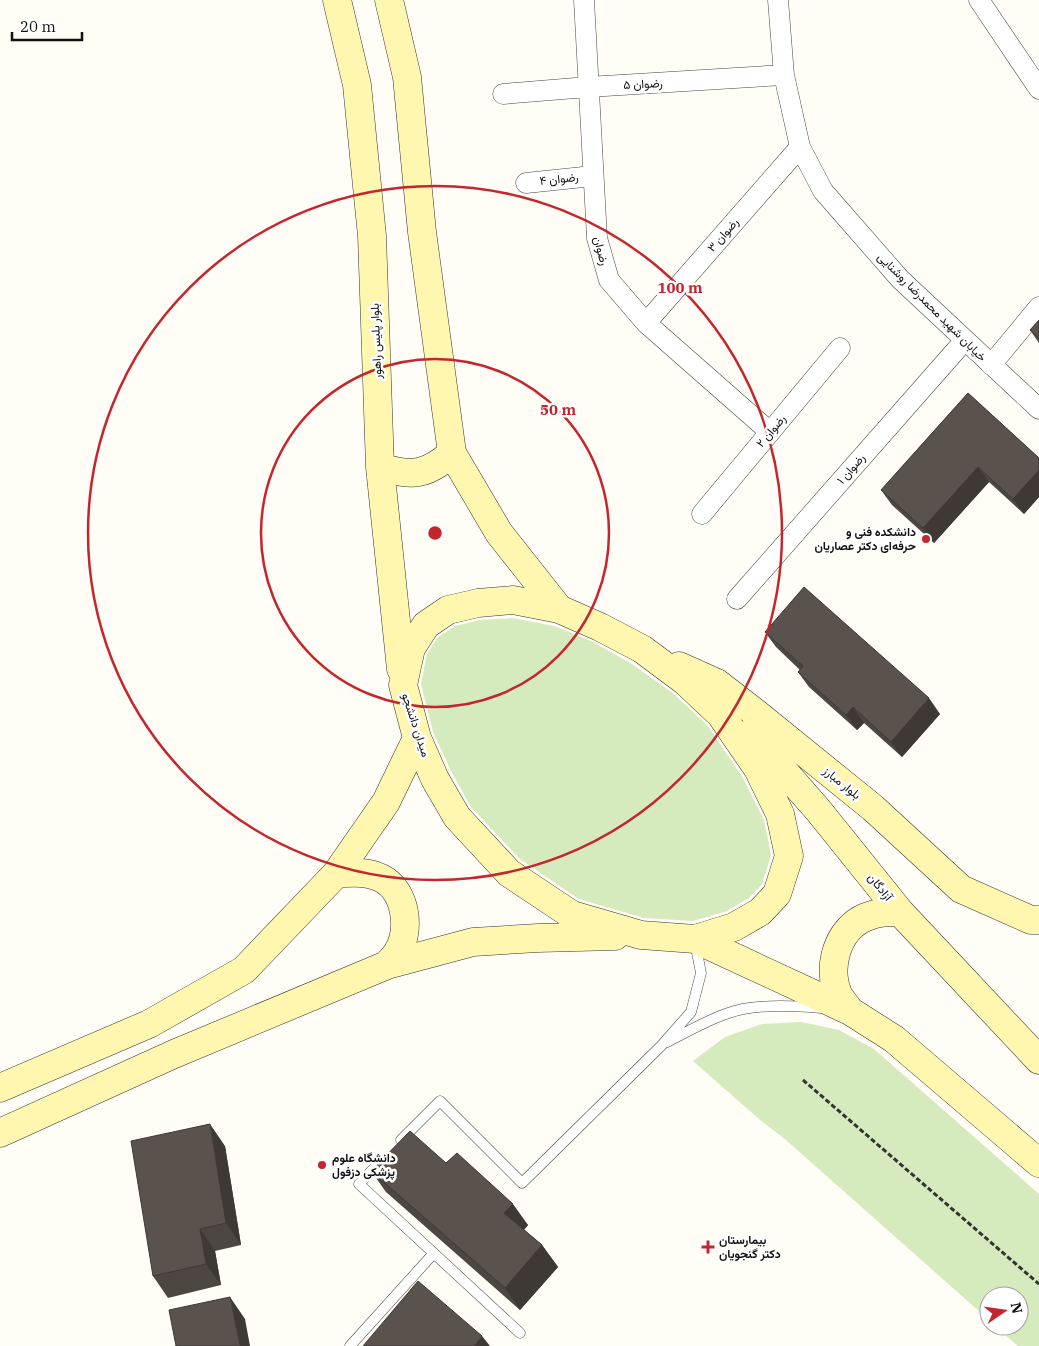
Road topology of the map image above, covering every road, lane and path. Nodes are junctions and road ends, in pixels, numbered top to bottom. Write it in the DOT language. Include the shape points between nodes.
graph roads {
  1 [pos="337,0"];
  2 [pos="389,0"];
  3 [pos="584,0"];
  4 [pos="778,0"];
  5 [pos="979,0"];
  6 [pos="784,75"];
  7 [pos="588,87"];
  8 [pos="1039,89"];
  9 [pos="503,94"];
  10 [pos="800,147"];
  11 [pos="593,176"];
  12 [pos="526,183"];
  13 [pos="1039,307"];
  14 [pos="646,323"];
  15 [pos="965,340"];
  16 [pos="840,348"];
  17 [pos="991,365"];
  18 [pos="1039,409"];
  19 [pos="770,432"];
  20 [pos="452,453"];
  21 [pos="380,467"];
  22 [pos="702,514"];
  23 [pos="737,599"];
  24 [pos="559,609"];
  25 [pos="642,649"];
  26 [pos="403,684"];
  27 [pos="721,715"];
  28 [pos="417,738"];
  29 [pos="336,874"];
  30 [pos="900,912"];
  31 [pos="1039,920"];
  32 [pos="641,935"];
  33 [pos="695,938"];
  34 [pos="387,965"];
  35 [pos="850,1012"];
  36 [pos="662,1045"];
  37 [pos="1039,1060"];
  38 [pos="803,1080"];
  39 [pos="0,1088"];
  40 [pos="0,1133"];
  41 [pos="1039,1163"];
  42 [pos="434,1253"];
  43 [pos="1039,1284"];
  44 [pos="520,1333"];
  45 [pos="350,1346"];
  1 -- 21 [label="main road, بلوار پلیس راهور" via="357,85 372,236"];
  2 -- 20 [label="main road" via="407,77 422,232"];
  3 -- 7 [label="street, رضوان"];
  4 -- 6 [label="street, خیابان شهید محمدرضا روشنایی"];
  5 -- 8 [label="street"];
  6 -- 7 [label="street, رضوان ۵"];
  6 -- 10 [label="street, خیابان شهید محمدرضا روشنایی"];
  7 -- 9 [label="street, رضوان ۵"];
  7 -- 11 [label="street, رضوان"];
  10 -- 14 [label="street, رضوان ۳"];
  10 -- 15 [label="street, خیابان شهید محمدرضا روشنایی" via="822,191 900,279"];
  11 -- 12 [label="street, رضوان ۴"];
  11 -- 14 [label="street, رضوان" via="596,238 609,280"];
  13 -- 17 [label="street"];
  14 -- 19 [label="street, رضوان"];
  15 -- 17 [label="street, خیابان شهید محمدرضا روشنایی"];
  15 -- 23 [label="street, رضوان ۱"];
  16 -- 19 [label="street, رضوان ۲"];
  17 -- 18 [label="street, خیابان شهید محمدرضا روشنایی"];
  19 -- 22 [label="street, رضوان ۲"];
  20 -- 21 [label="main road" via="437,466 419,473 399,473"];
  20 -- 24 [label="main road" via="499,533"];
  21 -- 26 [label="main road, بلوار پلیس راهور"];
  24 -- 25 [label="main road, میدان دانشجو"];
  24 -- 26 [label="main road, میدان دانشجو" via="513,600 448,610 426,625 411,648"];
  25 -- 27 [label="main road, میدان دانشجو" via="685,681"];
  25 -- 31 [label="main road, بلوار مبارز" via="717,683 873,808 961,889 1031,920"];
  26 -- 28 [label="main road, میدان دانشجو"];
  27 -- 30 [label="main road, آزادگان" via="768,753"];
  27 -- 33 [label="main road, میدان دانشجو" via="758,770 780,814 789,856 778,894 760,912 734,927"];
  28 -- 29 [label="main road" via="386,802"];
  28 -- 32 [label="main road, میدان دانشجو" via="457,818 509,873 572,915"];
  29 -- 34 [label="main road" via="367,874 382,879 396,890 404,909 405,929 398,952"];
  29 -- 39 [label="main road" via="244,970 149,1024"];
  30 -- 35 [label="main road" via="882,912 864,918 850,928 839,943 834,979"];
  30 -- 37 [label="main road, آزادگان"];
  32 -- 33 [label="main road, میدان دانشجو"];
  32 -- 34 [label="main road" via="473,942"];
  33 -- 35 [label="main road"];
  33 -- 36 [label="lane" via="701,973 691,1012"];
  34 -- 40 [label="main road" via="174,1054"];
  35 -- 36 [label="lane" via="798,1006 742,1009"];
  35 -- 41 [label="main road" via="894,1039"];
  36 -- 42 [label="lane" via="522,1183 440,1101 359,1184"];
  38 -- 43 [label="path"];
  42 -- 44 [label="lane"];
  42 -- 45 [label="lane"];
}
